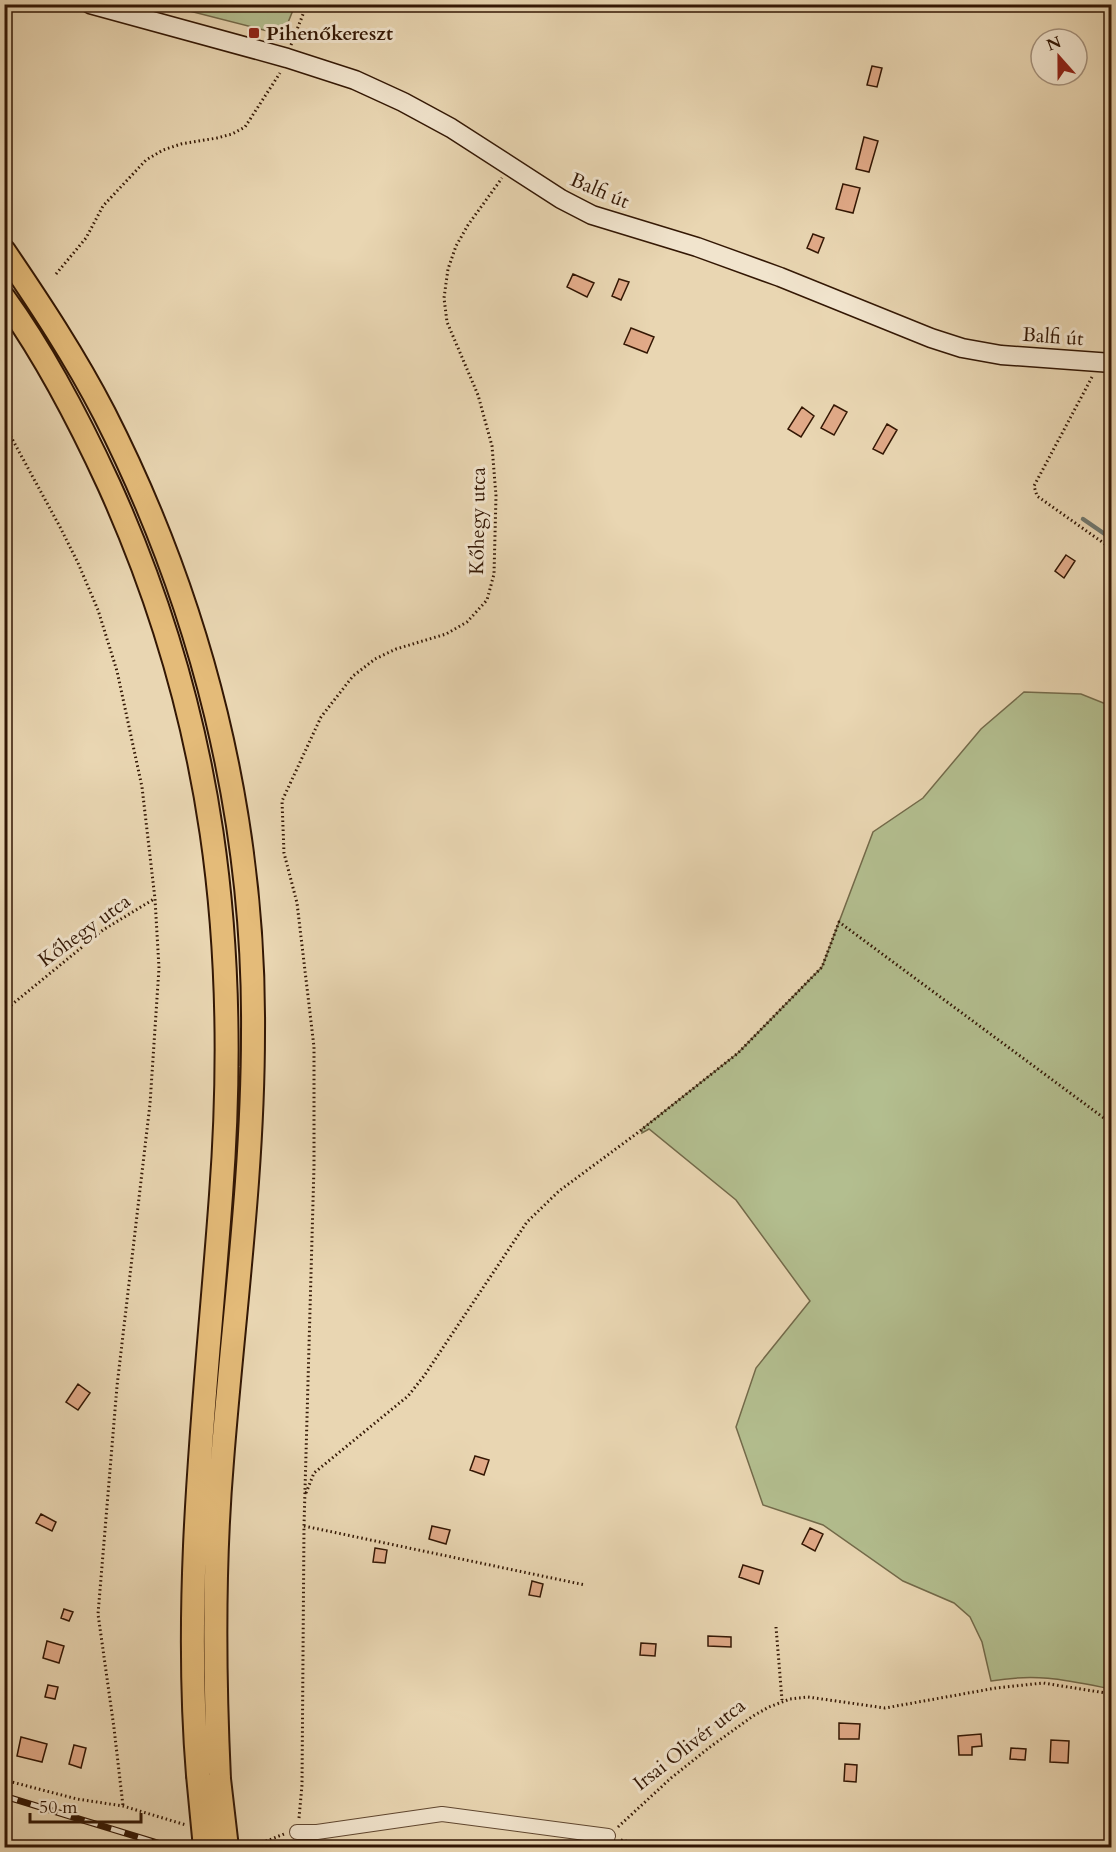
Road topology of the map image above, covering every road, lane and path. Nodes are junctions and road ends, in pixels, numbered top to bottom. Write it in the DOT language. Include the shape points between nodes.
graph roads {
  1 [pos="90,4"];
  2 [pos="307,4"];
  3 [pos="286,58"];
  4 [pos="510,166"];
  5 [pos="4,251"];
  6 [pos="56,274"];
  7 [pos="4,298"];
  8 [pos="1106,362"];
  9 [pos="4,424"];
  10 [pos="1112,549"];
  11 [pos="155,898"];
  12 [pos="4,1011"];
  13 [pos="1112,1124"];
  14 [pos="304,1501"];
  15 [pos="304,1526"];
  16 [pos="585,1585"];
  17 [pos="776,1627"];
  18 [pos="1112,1694"];
  19 [pos="782,1701"];
  20 [pos="208,1777"];
  21 [pos="4,1780"];
  22 [pos="123,1806"];
  23 [pos="186,1825"];
  24 [pos="297,1832"];
  25 [pos="608,1836"];
  26 [pos="233,1844"];
  27 [pos="205,1848"];
  28 [pos="654,1848"];
  1 -- 3 [label="main road, Balfi út"];
  2 -- 3 [label="path"];
  3 -- 4 [label="main road, Balfi út" via="355,80 403,102"];
  3 -- 6 [label="path" via="245,127 232,134 163,150 146,160 103,206 86,238"];
  4 -- 8 [label="main road, Balfi út" via="592,215 780,277 931,338 1001,355"];
  4 -- 14 [label="path, Kőhegy utca" via="456,246 444,298 447,322 478,395 492,446 496,496 494,574 487,600 467,622 446,634 396,649 352,676 321,717 282,801 284,853 297,903 314,1047"];
  5 -- 20 [label="highway" via="63,340 102,410 156,528 192,627 218,723 244,867 253,967 252,1085 222,1466"];
  7 -- 20 [label="highway" via="56,380 132,536 185,697 217,862 226,965 227,1053 222,1193 195,1528 192,1709"];
  8 -- 10 [label="path" via="1034,486 1037,496"];
  9 -- 11 [label="path" via="55,517 98,610 117,671 142,787"];
  11 -- 12 [label="path, Kőhegy utca" via="103,930"];
  11 -- 22 [label="path" via="159,969 150,1104 117,1386 98,1614"];
  13 -- 14 [label="path" via="839,922 822,967 738,1053 559,1191 527,1222 413,1389 314,1473"];
  14 -- 15 [label="path"];
  15 -- 16 [label="path"];
  15 -- 24 [label="path" via="302,1785"];
  17 -- 19 [label="path"];
  18 -- 19 [label="path, Irsai Olivér utca" via="1043,1683 897,1707 808,1697"];
  19 -- 25 [label="path, Irsai Olivér utca" via="753,1716 702,1753"];
  20 -- 26 [label="highway, bridge"];
  20 -- 27 [label="highway, bridge"];
  21 -- 22 [label="path"];
  22 -- 23 [label="path"];
  24 -- 25 [label="street" via="442,1814"];
  24 -- 26 [label="path" via="259,1844"];
  25 -- 28 [label="path"];
}
